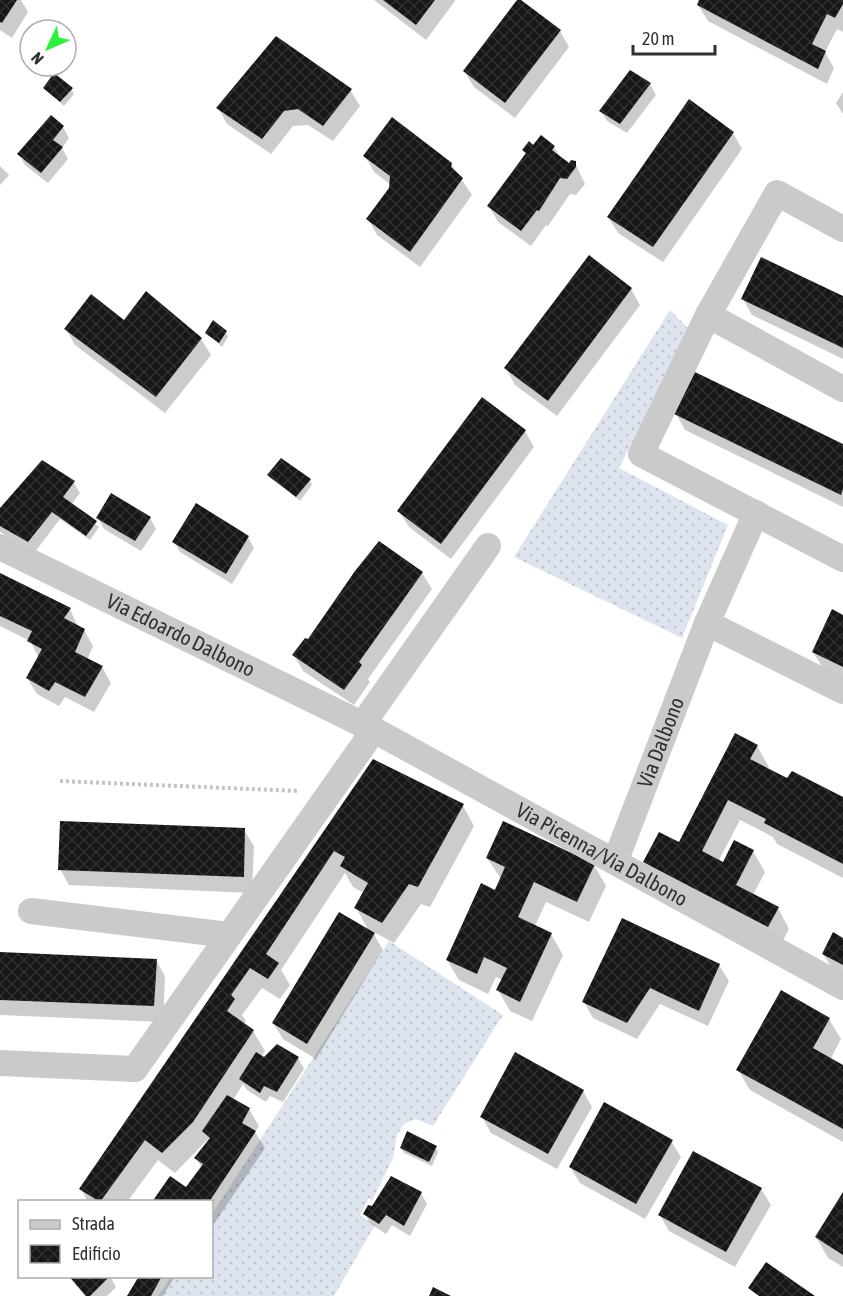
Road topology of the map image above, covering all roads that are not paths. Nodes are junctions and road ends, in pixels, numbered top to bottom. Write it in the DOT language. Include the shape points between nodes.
graph roads {
  1 [pos="843,229"];
  2 [pos="708,315"];
  3 [pos="843,389"];
  4 [pos="756,513"];
  5 [pos="488,546"];
  6 [pos="0,547"];
  7 [pos="843,559"];
  8 [pos="707,623"];
  9 [pos="843,691"];
  10 [pos="368,727"];
  11 [pos="615,862"];
  12 [pos="31,911"];
  13 [pos="229,935"];
  14 [pos="843,987"];
  15 [pos="0,1063"];
  1 -- 2 [label="street" via="777,193"];
  2 -- 3 [label="street"];
  2 -- 4 [label="street" via="641,454"];
  4 -- 7 [label="street"];
  4 -- 8 [label="street, Via Dalbono"];
  5 -- 10 [label="street"];
  6 -- 10 [label="street, Via Edoardo Dalbono"];
  8 -- 9 [label="street"];
  8 -- 11 [label="street, Via Dalbono"];
  10 -- 11 [label="street, Via Picenna/Via Dalbono"];
  10 -- 13 [label="street" via="330,792"];
  11 -- 14 [label="street, Via Picenna/Via Dalbono"];
  12 -- 13 [label="street"];
  13 -- 15 [label="street" via="135,1069"];
}
